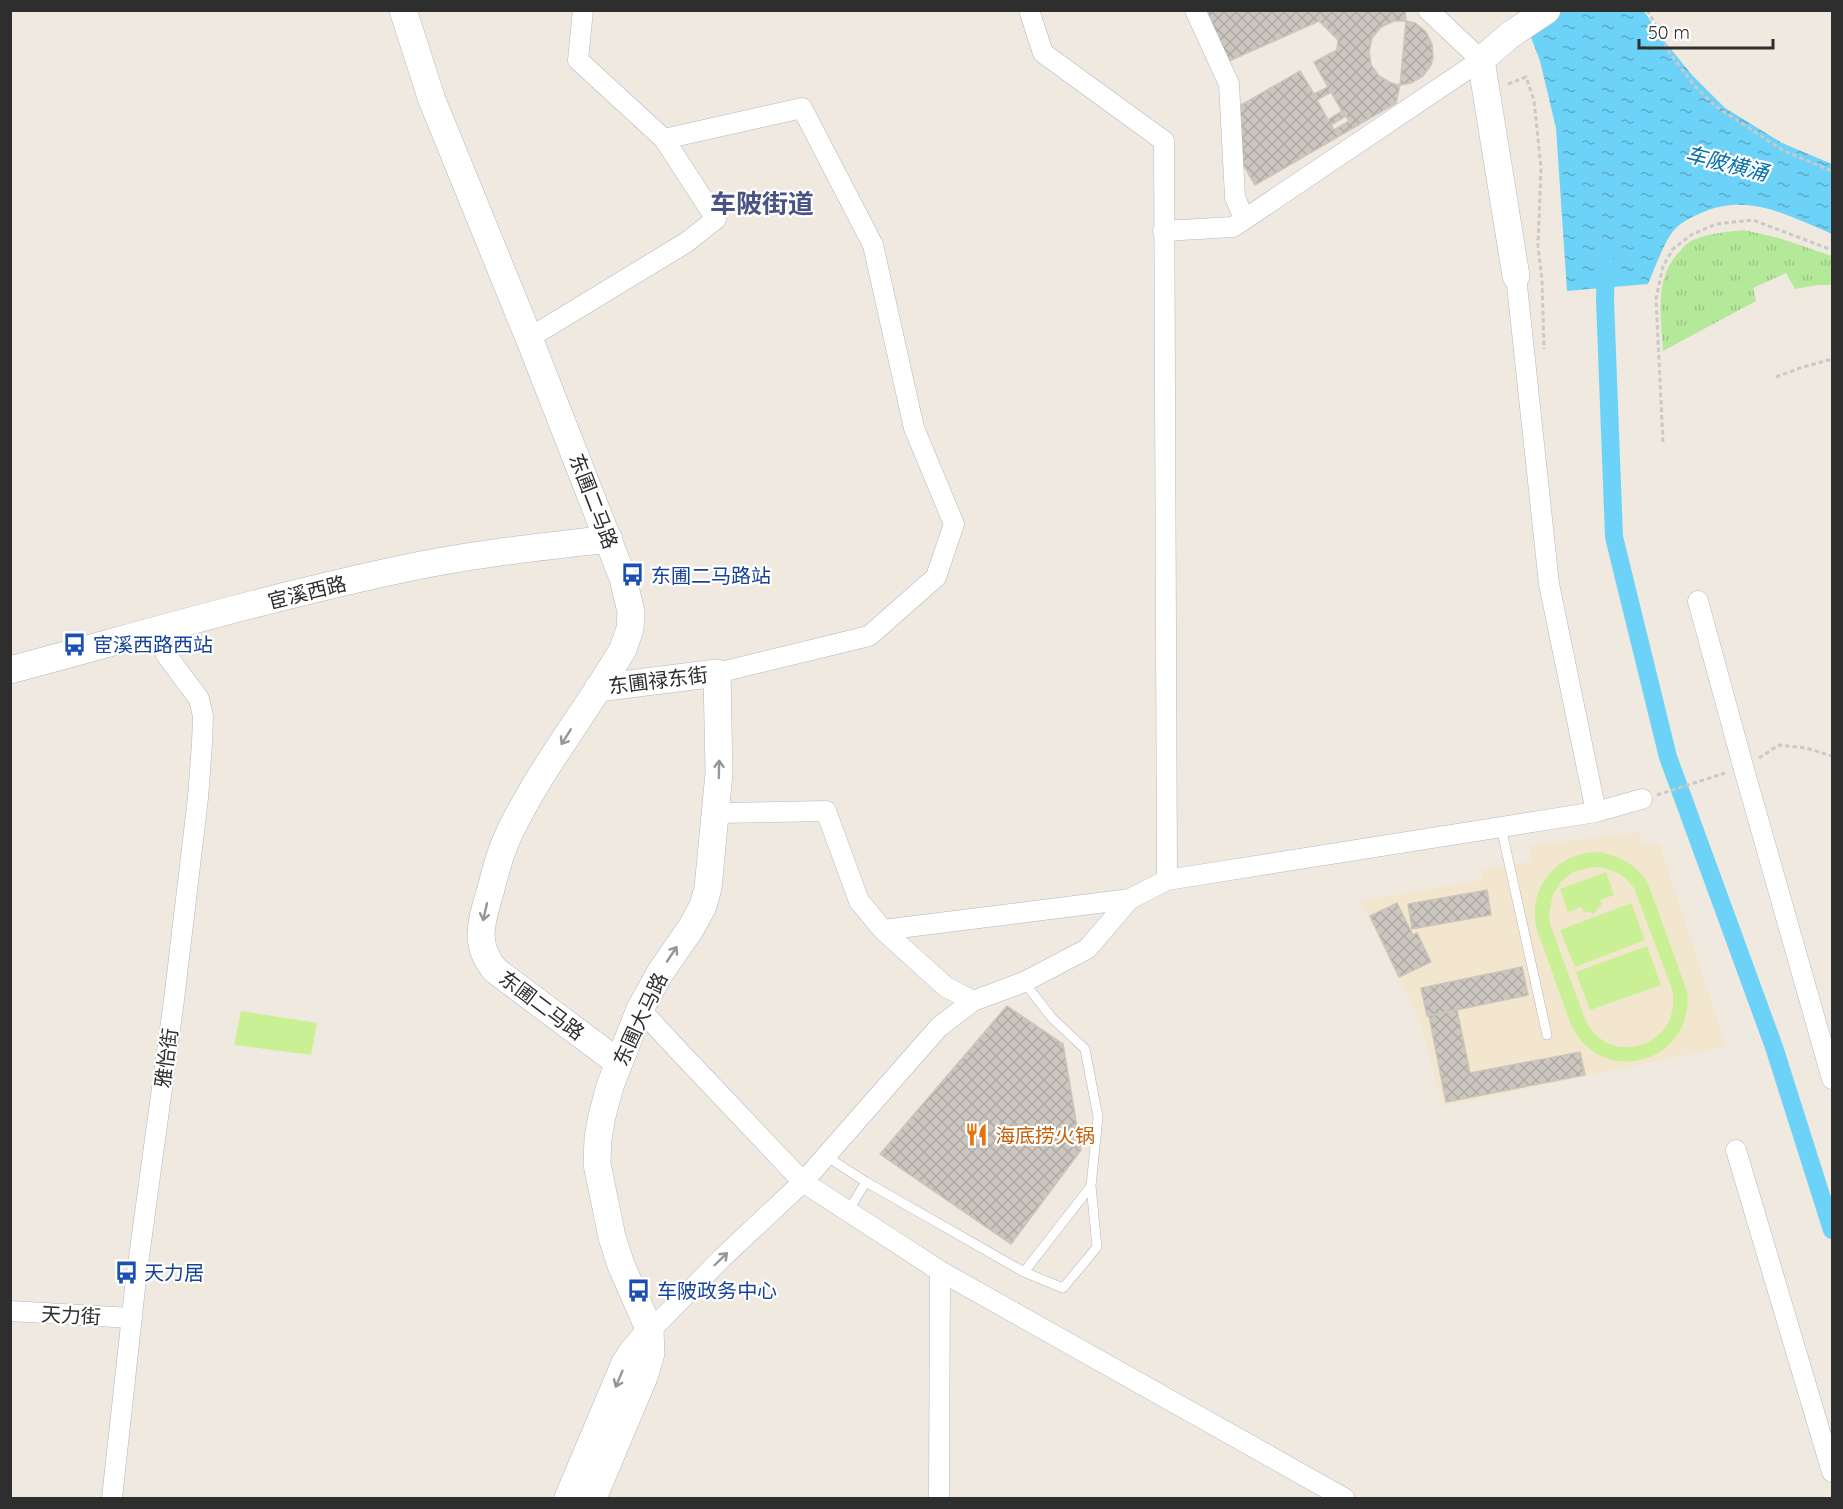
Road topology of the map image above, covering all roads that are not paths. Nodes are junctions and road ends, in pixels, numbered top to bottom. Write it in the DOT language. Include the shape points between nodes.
graph roads {
  1 [pos="403,10"];
  2 [pos="583,10"];
  3 [pos="1029,10"];
  4 [pos="1195,10"];
  5 [pos="1428,10"];
  6 [pos="1547,10"];
  7 [pos="1481,60"];
  8 [pos="664,139"];
  9 [pos="1244,219"];
  10 [pos="1163,231"];
  11 [pos="1516,276"];
  12 [pos="530,338"];
  13 [pos="609,539"];
  14 [pos="1698,601"];
  15 [pos="156,630"];
  16 [pos="10,670"];
  17 [pos="717,673"];
  18 [pos="598,688"];
  19 [pos="1642,800"];
  20 [pos="1596,812"];
  21 [pos="716,813"];
  22 [pos="1501,827"];
  23 [pos="1167,880"];
  24 [pos="1130,899"];
  25 [pos="883,930"];
  26 [pos="1024,982"];
  27 [pos="973,1001"];
  28 [pos="640,1009"];
  29 [pos="1547,1035"];
  30 [pos="618,1062"];
  31 [pos="1833,1078"];
  32 [pos="1736,1150"];
  33 [pos="826,1156"];
  34 [pos="803,1182"];
  35 [pos="866,1182"];
  36 [pos="1091,1186"];
  37 [pos="848,1211"];
  38 [pos="940,1271"];
  39 [pos="1024,1272"];
  40 [pos="10,1311"];
  41 [pos="132,1318"];
  42 [pos="650,1330"];
  43 [pos="1833,1472"];
  44 [pos="112,1498"];
  45 [pos="568,1498"];
  46 [pos="592,1498"];
  47 [pos="939,1498"];
  48 [pos="1344,1498"];
  1 -- 12 [label="street, 东圃二马路" via="432,100"];
  2 -- 8 [label="street" via="578,60"];
  3 -- 10 [label="street" via="1043,53 1164,141"];
  4 -- 9 [label="street" via="1229,84 1235,196"];
  5 -- 7 [label="street"];
  6 -- 7 [label="street"];
  7 -- 9 [label="street"];
  7 -- 11 [label="street"];
  8 -- 12 [label="street" via="716,219 687,242"];
  8 -- 17 [label="street" via="802,108 873,244 914,428 954,524 936,577 869,636"];
  9 -- 10 [label="street" via="1233,227"];
  10 -- 23 [label="street"];
  11 -- 20 [label="street" via="1549,584"];
  12 -- 13 [label="street, 东圃二马路"];
  13 -- 15 [label="street, 宦溪西路" via="404,568"];
  13 -- 18 [label="street, 东圃二马路" via="628,596 630,630 623,649"];
  14 -- 31 [label="street" via="1734,770"];
  15 -- 16 [label="street, 宦溪西路"];
  15 -- 41 [label="street, 雅怡街" via="169,659 199,699 203,716 198,798"];
  17 -- 18 [label="street, 东圃禄东街"];
  21 -- 17 [label="street, 东圃大马路, one-way"];
  18 -- 30 [label="street, 东圃二马路, one-way" via="505,842 481,932 486,960 496,971"];
  19 -- 20 [label="street"];
  20 -- 22 [label="street"];
  21 -- 25 [label="street" via="826,811 859,901"];
  28 -- 21 [label="street, 东圃大马路, one-way" via="703,906"];
  22 -- 23 [label="street"];
  22 -- 29 [label="lane"];
  23 -- 24 [label="street"];
  24 -- 25 [label="street"];
  24 -- 26 [label="street" via="1087,949"];
  25 -- 27 [label="street" via="946,987"];
  26 -- 27 [label="street"];
  26 -- 36 [label="lane" via="1052,1018 1085,1049 1098,1117"];
  27 -- 33 [label="street" via="939,1027"];
  28 -- 30 [label="street, 东圃大马路"];
  28 -- 34 [label="street"];
  30 -- 42 [label="street, 东圃大马路" via="602,1116 597,1164 612,1237"];
  32 -- 43 [label="street"];
  33 -- 34 [label="street"];
  33 -- 35 [label="lane"];
  34 -- 37 [label="street"];
  42 -- 34 [label="street, one-way"];
  35 -- 37 [label="lane"];
  35 -- 39 [label="lane"];
  36 -- 39 [label="lane"];
  36 -- 39 [label="lane" via="1097,1247 1063,1288"];
  37 -- 38 [label="street"];
  38 -- 47 [label="street"];
  38 -- 48 [label="street"];
  40 -- 41 [label="street, 天力街"];
  41 -- 44 [label="street, 雅怡街"];
  42 -- 45 [label="street, one-way" via="626,1363"];
  42 -- 46 [label="street, 东圃大马路" via="651,1353 645,1374"];
}
